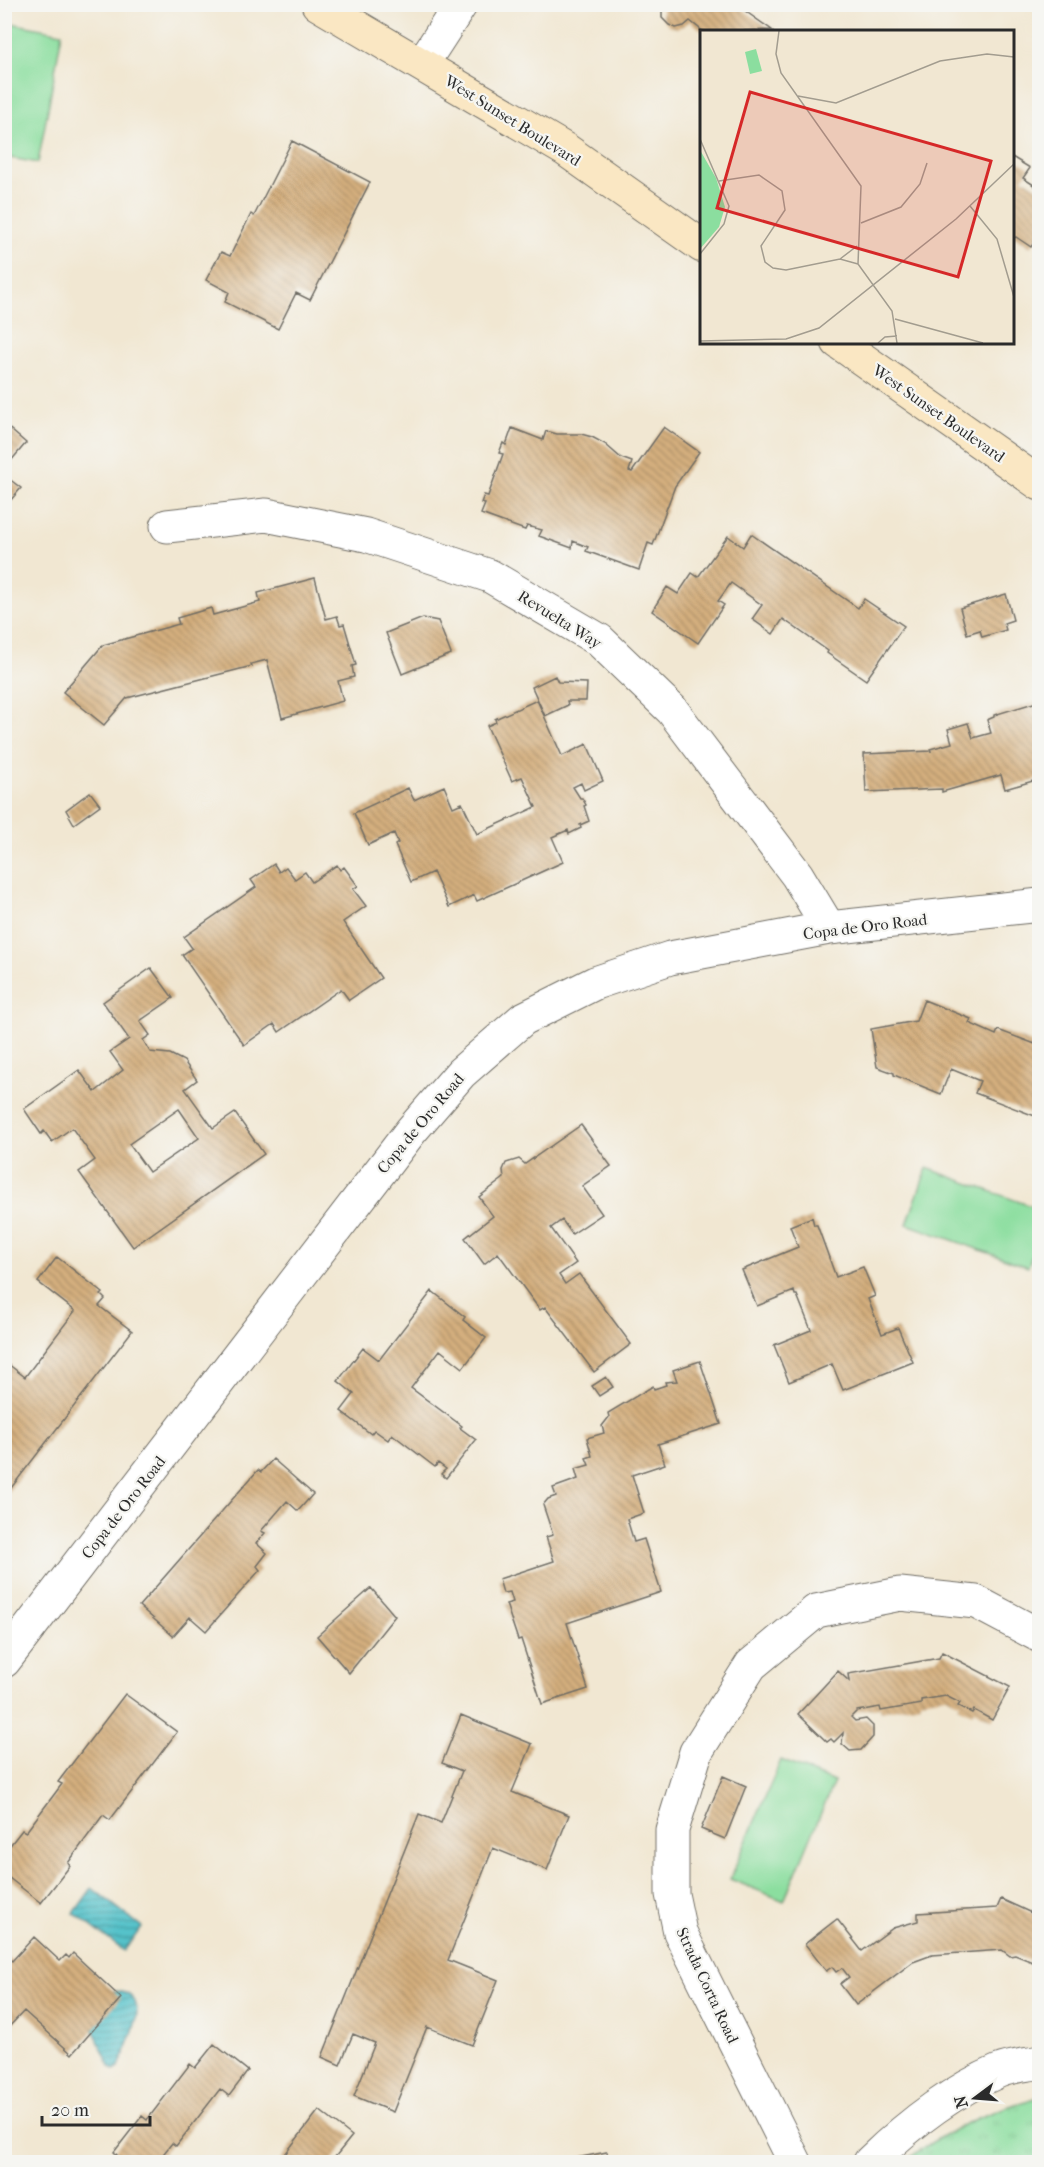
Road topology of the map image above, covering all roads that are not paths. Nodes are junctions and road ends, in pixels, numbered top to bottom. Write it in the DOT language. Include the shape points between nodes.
graph roads {
  1 [pos="318,4"];
  2 [pos="460,4"];
  3 [pos="422,64"];
  4 [pos="700,245"];
  5 [pos="841,344"];
  6 [pos="1040,484"];
  7 [pos="167,526"];
  8 [pos="1036,908"];
  9 [pos="829,928"];
  10 [pos="1040,1636"];
  11 [pos="4,1662"];
  12 [pos="1040,2062"];
  13 [pos="795,2163"];
  14 [pos="870,2163"];
  1 -- 3 [label="main road, West Sunset Boulevard"];
  2 -- 3 [label="street"];
  3 -- 4 [label="main road, West Sunset Boulevard" via="566,150"];
  5 -- 6 [label="main road, West Sunset Boulevard"];
  7 -- 9 [label="street, Revuelta Way" via="266,515 366,535 490,576 599,640 672,710 797,875"];
  8 -- 9 [label="street, Copa de Oro Road"];
  9 -- 11 [label="street, Copa de Oro Road" via="670,958 595,982 523,1019 461,1073 411,1131"];
  10 -- 13 [label="street, Strada Corta Road" via="976,1602 900,1594 816,1611 751,1665 696,1752 672,1830 672,1894 680,1932"];
  12 -- 14 [label="street" via="1001,2070 956,2093 902,2131"];
}
